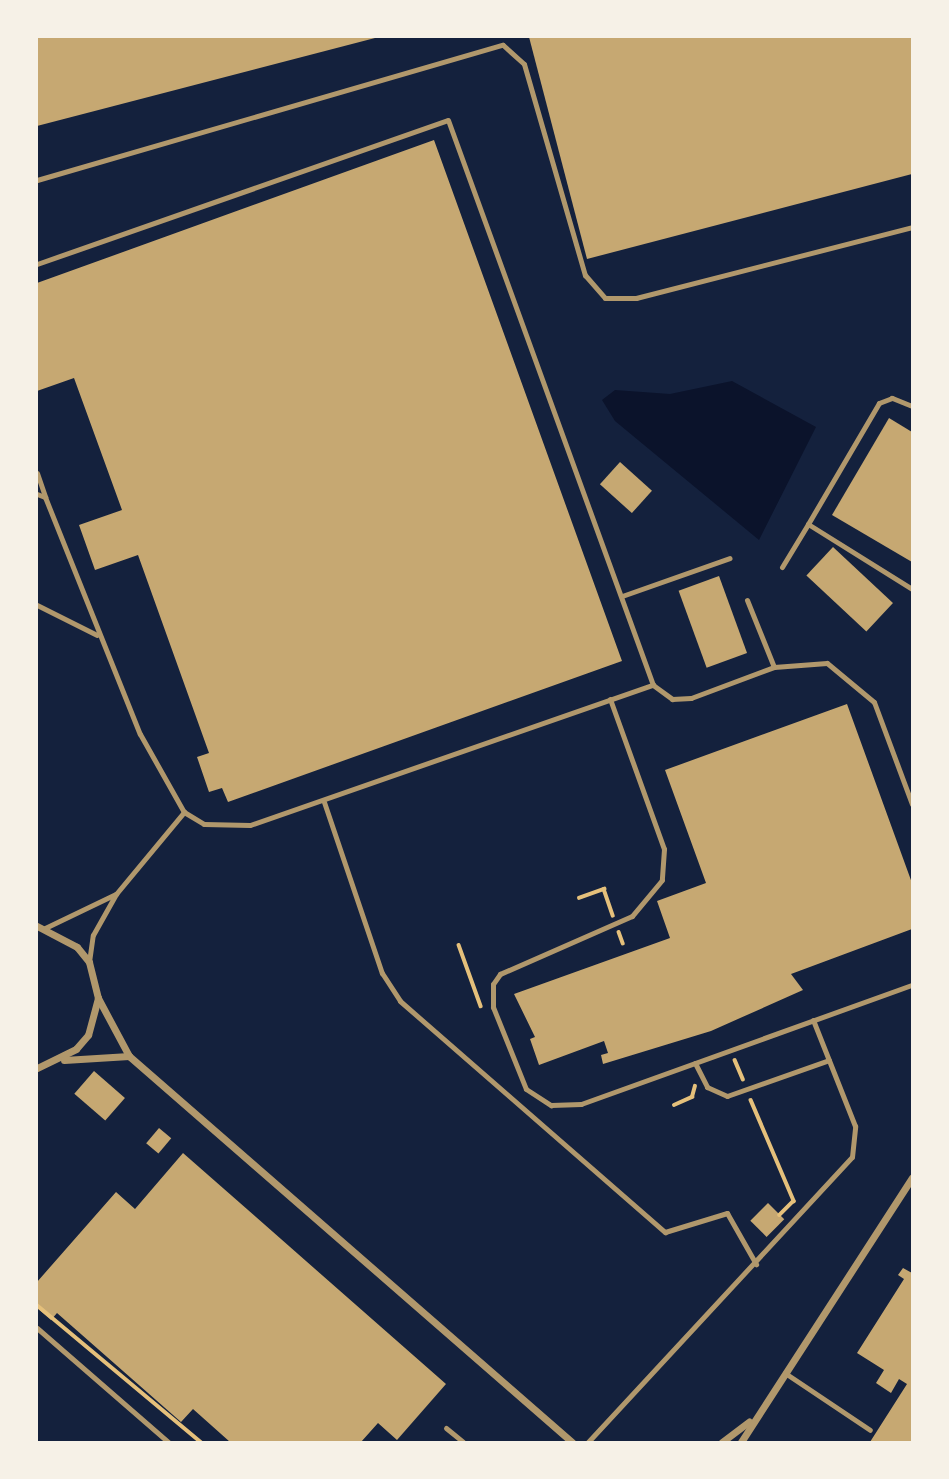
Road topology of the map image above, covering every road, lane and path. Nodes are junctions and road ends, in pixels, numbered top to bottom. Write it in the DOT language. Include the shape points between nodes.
graph roads {
  1 [pos="37,180"];
  2 [pos="912,227"];
  3 [pos="37,264"];
  4 [pos="912,406"];
  5 [pos="37,473"];
  6 [pos="37,494"];
  7 [pos="45,497"];
  8 [pos="808,524"];
  9 [pos="730,558"];
  10 [pos="782,567"];
  11 [pos="912,589"];
  12 [pos="622,596"];
  13 [pos="747,600"];
  14 [pos="37,605"];
  15 [pos="97,635"];
  16 [pos="774,667"];
  17 [pos="653,685"];
  18 [pos="610,699"];
  19 [pos="324,802"];
  20 [pos="912,804"];
  21 [pos="184,812"];
  22 [pos="116,894"];
  23 [pos="579,898"];
  24 [pos="617,925"];
  25 [pos="41,927"];
  26 [pos="623,943"];
  27 [pos="459,945"];
  28 [pos="89,962"];
  29 [pos="912,985"];
  30 [pos="98,998"];
  31 [pos="493,1007"];
  32 [pos="813,1020"];
  33 [pos="731,1050"];
  34 [pos="129,1056"];
  35 [pos="829,1060"];
  36 [pos="61,1061"];
  37 [pos="695,1063"];
  38 [pos="37,1068"];
  39 [pos="747,1091"];
  40 [pos="912,1178"];
  41 [pos="780,1215"];
  42 [pos="756,1265"];
  43 [pos="37,1305"];
  44 [pos="37,1328"];
  45 [pos="785,1373"];
  46 [pos="755,1417"];
  47 [pos="446,1428"];
  48 [pos="870,1430"];
  49 [pos="168,1442"];
  50 [pos="201,1442"];
  51 [pos="463,1442"];
  52 [pos="572,1442"];
  53 [pos="588,1442"];
  54 [pos="722,1442"];
  55 [pos="741,1442"];
  1 -- 2 [label="lane" via="503,45 524,64 585,275 605,298 636,298"];
  3 -- 12 [label="lane" via="448,120"];
  4 -- 8 [label="lane" via="892,398 878,403"];
  5 -- 7 [label="lane"];
  6 -- 7 [label="lane"];
  7 -- 15 [label="lane"];
  8 -- 10 [label="lane"];
  8 -- 11 [label="lane"];
  9 -- 12 [label="lane"];
  12 -- 17 [label="lane"];
  13 -- 16 [label="lane"];
  14 -- 15 [label="lane"];
  15 -- 21 [label="lane" via="140,734"];
  16 -- 17 [label="lane" via="691,698 672,699"];
  16 -- 20 [label="lane" via="827,663 874,702"];
  17 -- 18 [label="lane"];
  18 -- 19 [label="lane"];
  18 -- 24 [label="lane" via="664,849 665,869 648,902"];
  19 -- 21 [label="lane" via="230,828"];
  19 -- 42 [label="lane" via="382,973 400,1001 666,1232 727,1213"];
  21 -- 22 [label="lane"];
  22 -- 25 [label="lane"];
  22 -- 28 [label="lane" via="93,935"];
  23 -- 24 [label="path" via="604,889"];
  24 -- 26 [label="path"];
  24 -- 31 [label="lane" via="500,974 490,994"];
  25 -- 28 [label="street"];
  27 -- 31 [label="path" via="483,1011"];
  28 -- 30 [label="street"];
  29 -- 32 [label="lane"];
  30 -- 34 [label="street"];
  30 -- 36 [label="street" via="88,1035"];
  31 -- 37 [label="lane" via="522,1082 551,1105 581,1104"];
  32 -- 33 [label="lane"];
  32 -- 35 [label="lane"];
  33 -- 37 [label="lane"];
  33 -- 39 [label="path"];
  34 -- 36 [label="street" via="102,1053"];
  34 -- 52 [label="street"];
  35 -- 39 [label="lane"];
  35 -- 42 [label="lane" via="855,1126 856,1149"];
  36 -- 38 [label="street"];
  37 -- 39 [label="lane" via="718,1094"];
  39 -- 41 [label="path" via="794,1201"];
  40 -- 45 [label="street"];
  42 -- 53 [label="lane"];
  43 -- 50 [label="path"];
  44 -- 49 [label="lane"];
  45 -- 46 [label="street"];
  45 -- 48 [label="lane"];
  46 -- 54 [label="street"];
  46 -- 55 [label="street"];
  47 -- 51 [label="lane"];
}
